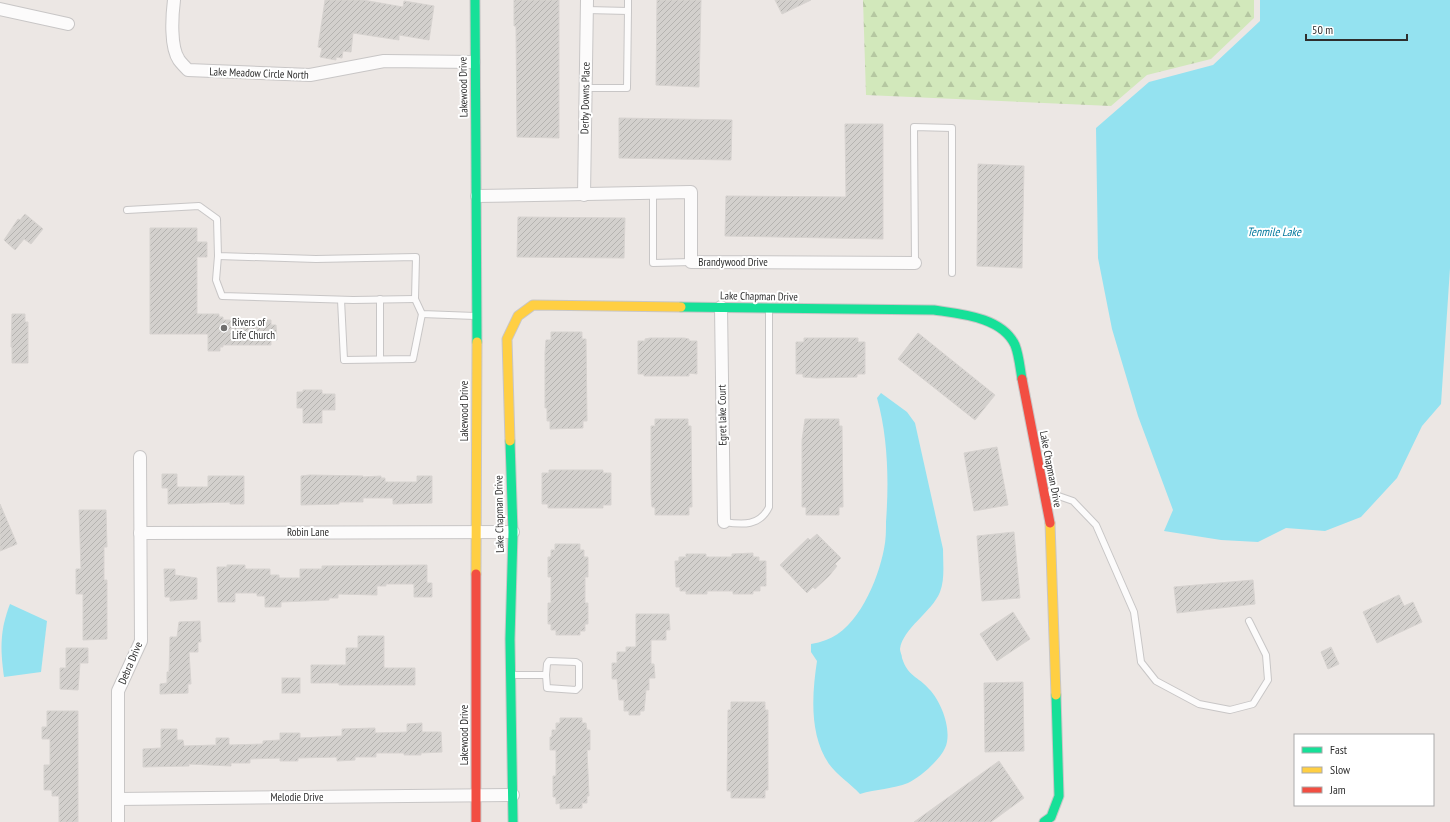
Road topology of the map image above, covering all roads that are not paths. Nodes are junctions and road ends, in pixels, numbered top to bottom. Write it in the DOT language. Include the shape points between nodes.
graph roads {
  1 [pos="0,0"];
  2 [pos="174,0"];
  3 [pos="475,0"];
  4 [pos="628,0"];
  5 [pos="587,5"];
  6 [pos="0,9"];
  7 [pos="628,11"];
  8 [pos="68,24"];
  9 [pos="474,62"];
  10 [pos="586,88"];
  11 [pos="653,194"];
  12 [pos="584,195"];
  13 [pos="477,196"];
  14 [pos="126,210"];
  15 [pos="218,256"];
  16 [pos="691,262"];
  17 [pos="915,263"];
  18 [pos="952,273"];
  19 [pos="415,298"];
  20 [pos="380,299"];
  21 [pos="341,300"];
  22 [pos="721,307"];
  23 [pos="769,308"];
  24 [pos="422,314"];
  25 [pos="477,316"];
  26 [pos="380,359"];
  27 [pos="140,457"];
  28 [pos="1044,491"];
  29 [pos="724,522"];
  30 [pos="476,531"];
  31 [pos="513,532"];
  32 [pos="140,533"];
  33 [pos="1249,621"];
  34 [pos="511,675"];
  35 [pos="546,675"];
  36 [pos="476,795"];
  37 [pos="512,795"];
  38 [pos="118,798"];
  39 [pos="118,822"];
  40 [pos="476,822"];
  41 [pos="513,822"];
  42 [pos="1044,822"];
  1 -- 6 [label="street"];
  2 -- 9 [label="street, Lake Meadow Circle North" via="171,18 174,43 178,60 188,70 310,76 384,61"];
  3 -- 9 [label="street, Lakewood Drive"];
  4 -- 7 [label="lane"];
  5 -- 7 [label="lane"];
  5 -- 10 [label="street, Derby Downs Place"];
  6 -- 8 [label="street"];
  7 -- 10 [label="lane" via="627,88"];
  9 -- 13 [label="street, Lakewood Drive"];
  10 -- 12 [label="street, Derby Downs Place"];
  11 -- 12 [label="street, Brandywood Drive"];
  11 -- 16 [label="lane" via="653,263"];
  11 -- 16 [label="street, Brandywood Drive" via="691,192"];
  12 -- 13 [label="street, Brandywood Drive"];
  13 -- 25 [label="street, Lakewood Drive"];
  14 -- 15 [label="lane" via="199,206 217,219"];
  15 -- 19 [label="lane" via="316,259 416,256"];
  15 -- 21 [label="lane" via="216,280 222,296"];
  16 -- 17 [label="street, Brandywood Drive"];
  17 -- 18 [label="lane" via="914,127 952,128"];
  19 -- 20 [label="lane"];
  19 -- 24 [label="lane"];
  20 -- 21 [label="lane"];
  20 -- 26 [label="lane"];
  21 -- 26 [label="lane" via="344,360"];
  22 -- 23 [label="street, Lake Chapman Drive"];
  22 -- 29 [label="street, Egret lake Court"];
  22 -- 31 [label="street, Lake Chapman Drive" via="534,306 518,316 507,339"];
  23 -- 28 [label="street, Lake Chapman Drive" via="934,310 966,315 998,325 1015,346"];
  23 -- 29 [label="lane" via="769,506 766,514 755,522"];
  24 -- 25 [label="lane"];
  24 -- 26 [label="lane" via="413,359"];
  25 -- 30 [label="street, Lakewood Drive"];
  27 -- 32 [label="street, Debra Drive"];
  28 -- 33 [label="lane" via="1073,501 1096,525 1134,612 1141,662 1156,681 1198,704 1230,710 1253,704 1268,680 1266,654"];
  28 -- 42 [label="street, Lake Chapman Drive" via="1050,521 1059,796 1050,817"];
  30 -- 31 [label="street, Robin Lane"];
  30 -- 32 [label="street, Robin Lane"];
  30 -- 36 [label="street, Lakewood Drive"];
  31 -- 34 [label="street, Lake Chapman Drive"];
  32 -- 38 [label="street, Debra Drive" via="141,641 118,691"];
  34 -- 35 [label="lane"];
  34 -- 37 [label="street, Lake Chapman Drive"];
  35 -- 35 [label="lane" via="547,688 576,690 579,687 579,664 576,662 549,661"];
  36 -- 37 [label="street, Melodie Drive"];
  36 -- 38 [label="street, Melodie Drive"];
  36 -- 40 [label="street, Lakewood Drive"];
  37 -- 41 [label="street, Lake Chapman Drive"];
  38 -- 39 [label="street, Debra Drive"];
}
